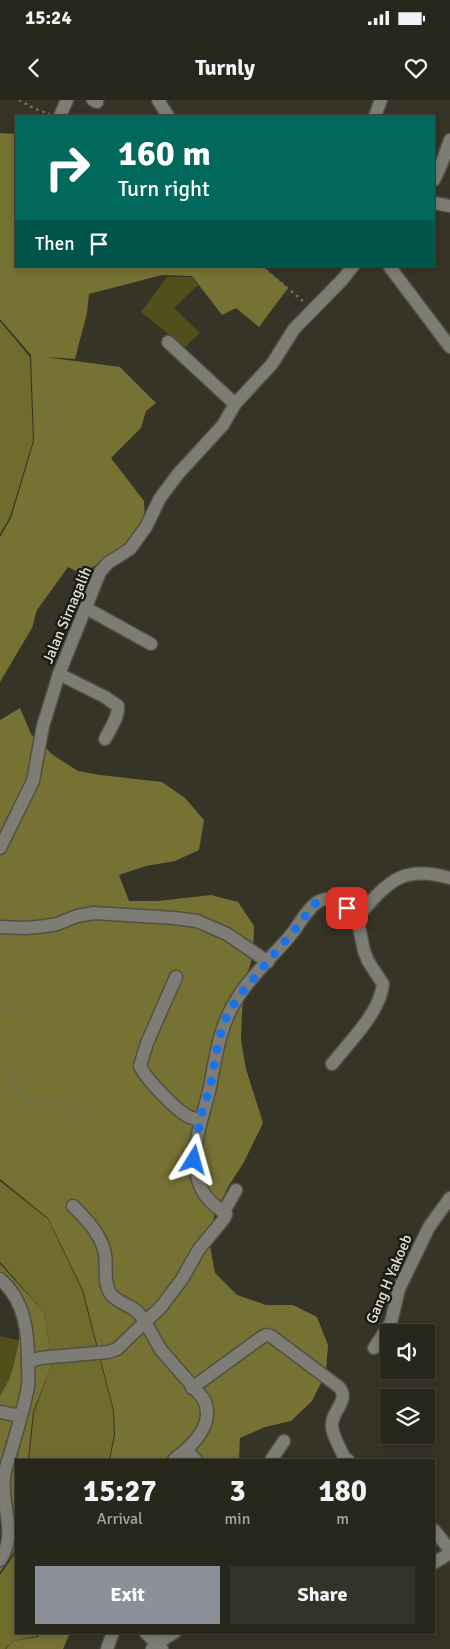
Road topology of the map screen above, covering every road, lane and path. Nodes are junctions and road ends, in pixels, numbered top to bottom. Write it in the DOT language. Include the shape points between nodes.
graph roads {
  1 [pos="19,100"];
  2 [pos="67,100"];
  3 [pos="159,100"];
  4 [pos="381,100"];
  5 [pos="55,115"];
  6 [pos="167,115"];
  7 [pos="375,115"];
  8 [pos="450,140"];
  9 [pos="435,178"];
  10 [pos="435,203"];
  11 [pos="450,206"];
  12 [pos="262,267"];
  13 [pos="351,267"];
  14 [pos="390,267"];
  15 [pos="312,308"];
  16 [pos="168,342"];
  17 [pos="450,347"];
  18 [pos="235,404"];
  19 [pos="86,608"];
  20 [pos="151,644"];
  21 [pos="59,674"];
  22 [pos="105,739"];
  23 [pos="0,848"];
  24 [pos="450,878"];
  25 [pos="357,917"];
  26 [pos="0,927"];
  27 [pos="268,962"];
  28 [pos="176,976"];
  29 [pos="0,1011"];
  30 [pos="9,1011"];
  31 [pos="0,1061"];
  32 [pos="332,1064"];
  33 [pos="200,1119"];
  34 [pos="236,1190"];
  35 [pos="450,1198"];
  36 [pos="73,1206"];
  37 [pos="226,1214"];
  38 [pos="208,1238"];
  39 [pos="0,1279"];
  40 [pos="145,1322"];
  41 [pos="374,1348"];
  42 [pos="34,1360"];
  43 [pos="192,1388"];
  44 [pos="0,1412"];
  45 [pos="20,1416"];
  46 [pos="284,1441"];
  47 [pos="186,1450"];
  48 [pos="175,1459"];
  49 [pos="195,1459"];
  50 [pos="271,1459"];
  51 [pos="347,1459"];
  52 [pos="435,1531"];
  53 [pos="450,1552"];
  54 [pos="0,1560"];
  55 [pos="435,1563"];
  56 [pos="112,1634"];
  57 [pos="147,1634"];
  58 [pos="173,1634"];
  59 [pos="157,1647"];
  60 [pos="107,1649"];
  1 -- 5 [label="path" via="34,109"];
  2 -- 5 [label="street"];
  3 -- 6 [label="street"];
  4 -- 7 [label="street"];
  8 -- 9 [label="street"];
  10 -- 11 [label="street"];
  12 -- 15 [label="path"];
  13 -- 15 [label="street, Jalan Sirnagalih"];
  14 -- 17 [label="street"];
  15 -- 18 [label="street, Jalan Sirnagalih" via="272,364"];
  16 -- 18 [label="street"];
  18 -- 19 [label="street, Jalan Sirnagalih" via="223,425 160,498 146,527 130,549 100,572"];
  19 -- 20 [label="street"];
  19 -- 21 [label="street, Jalan Sirnagalih"];
  21 -- 22 [label="street" via="118,706 116,719"];
  21 -- 23 [label="street, Jalan Sirnagalih" via="43,726 33,781"];
  24 -- 25 [label="street" via="425,873 403,875 379,893"];
  25 -- 27 [label="street" via="333,899 316,902"];
  25 -- 32 [label="street" via="364,951 383,984 382,994"];
  26 -- 27 [label="street" via="46,926 94,913 174,918 196,921 227,934"];
  27 -- 33 [label="street" via="238,997 224,1022"];
  28 -- 33 [label="street" via="140,1066 180,1110"];
  29 -- 30 [label="path"];
  31 -- 38 [label="path" via="11,1073 20,1098 65,1105 98,1132 124,1161"];
  33 -- 37 [label="street" via="194,1160 198,1182 206,1198"];
  34 -- 37 [label="street" via="221,1210"];
  35 -- 41 [label="street, Gang H Yakoeb" via="425,1235 399,1289 391,1322"];
  36 -- 40 [label="street" via="102,1244 106,1284 112,1296 134,1309"];
  37 -- 38 [label="street"];
  38 -- 40 [label="street" via="182,1279"];
  39 -- 42 [label="street" via="22,1312"];
  40 -- 42 [label="street" via="117,1348 108,1352"];
  40 -- 43 [label="street" via="161,1350"];
  42 -- 45 [label="street"];
  43 -- 47 [label="street" via="203,1398 208,1418"];
  43 -- 51 [label="street" via="262,1336 271,1336 343,1392 332,1427"];
  44 -- 45 [label="street"];
  45 -- 54 [label="street" via="4,1478 9,1534"];
  46 -- 50 [label="street"];
  47 -- 48 [label="street"];
  47 -- 49 [label="street"];
  52 -- 53 [label="street"];
  53 -- 55 [label="street"];
  56 -- 60 [label="street"];
  57 -- 59 [label="street"];
  58 -- 59 [label="street"];
}
